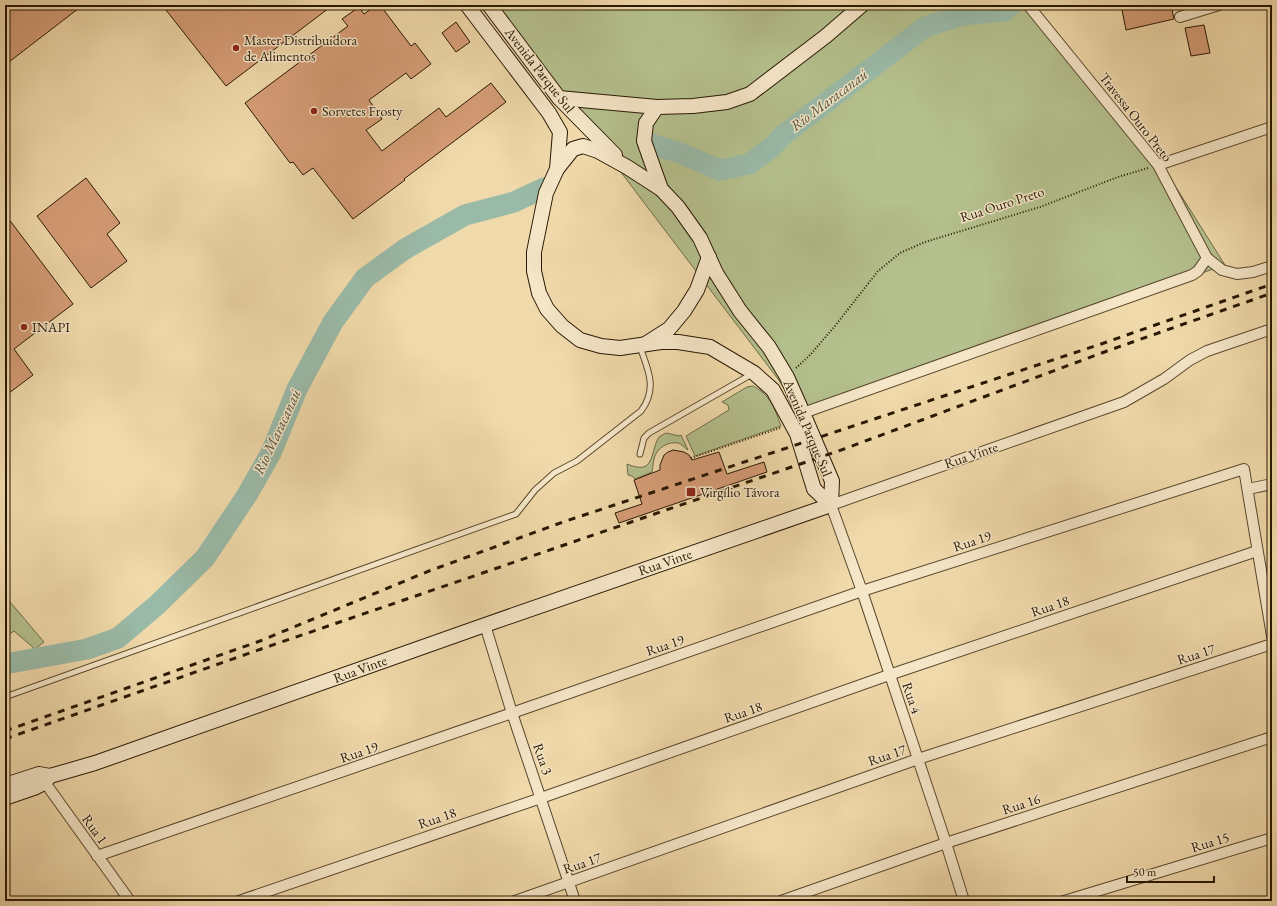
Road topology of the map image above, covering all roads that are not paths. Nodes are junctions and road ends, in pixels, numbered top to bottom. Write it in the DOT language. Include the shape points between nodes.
graph roads {
  1 [pos="467,5"];
  2 [pos="490,5"];
  3 [pos="862,5"];
  4 [pos="1028,5"];
  5 [pos="1219,5"];
  6 [pos="1180,17"];
  7 [pos="559,98"];
  8 [pos="657,107"];
  9 [pos="1272,127"];
  10 [pos="1158,165"];
  11 [pos="627,167"];
  12 [pos="557,169"];
  13 [pos="661,190"];
  14 [pos="709,257"];
  15 [pos="1207,258"];
  16 [pos="1272,266"];
  17 [pos="1272,329"];
  18 [pos="641,346"];
  19 [pos="754,373"];
  20 [pos="803,412"];
  21 [pos="640,454"];
  22 [pos="1272,484"];
  23 [pos="1248,489"];
  24 [pos="831,505"];
  25 [pos="1258,551"];
  26 [pos="862,591"];
  27 [pos="1270,615"];
  28 [pos="486,625"];
  29 [pos="1272,636"];
  30 [pos="1272,644"];
  31 [pos="889,676"];
  32 [pos="5,697"];
  33 [pos="512,713"];
  34 [pos="1272,737"];
  35 [pos="918,759"];
  36 [pos="44,778"];
  37 [pos="5,785"];
  38 [pos="5,798"];
  39 [pos="542,798"];
  40 [pos="1272,838"];
  41 [pos="946,843"];
  42 [pos="98,856"];
  43 [pos="569,882"];
  44 [pos="130,901"];
  45 [pos="239,901"];
  46 [pos="515,901"];
  47 [pos="575,901"];
  48 [pos="781,901"];
  49 [pos="964,901"];
  50 [pos="1064,901"];
  1 -- 12 [label="street, Avenida Parque Sul" via="549,113 560,132"];
  2 -- 7 [label="street, Avenida Parque Sul"];
  3 -- 8 [label="street" via="750,94 727,102"];
  4 -- 10 [label="street, Travessa Ouro Preto"];
  5 -- 6 [label="street"];
  7 -- 8 [label="street"];
  7 -- 11 [label="street, Avenida Parque Sul"];
  8 -- 13 [label="street" via="646,123 644,141"];
  9 -- 10 [label="street"];
  10 -- 15 [label="street, Travessa Ouro Preto"];
  11 -- 12 [label="street, Avenida Parque Sul" via="583,146 573,149"];
  11 -- 13 [label="street, Avenida Parque Sul"];
  12 -- 18 [label="street, Avenida Parque Sul" via="546,193 534,252 534,271 547,309 562,326 580,340 620,348"];
  13 -- 14 [label="street, Avenida Parque Sul" via="678,207 700,238"];
  14 -- 18 [label="street" via="697,290 684,311 669,329"];
  14 -- 20 [label="street, Avenida Parque Sul" via="740,311 769,347"];
  15 -- 16 [label="street" via="1222,270 1237,274"];
  15 -- 20 [label="street" via="1192,275"];
  17 -- 24 [label="street, Rua Vinte" via="1196,357 1124,402"];
  18 -- 19 [label="street, Avenida Parque Sul" via="678,342 710,347"];
  18 -- 32 [label="lane" via="650,376 651,390 647,403 641,411 577,461 554,473 534,490 516,514"];
  19 -- 21 [label="lane" via="649,433 644,438"];
  19 -- 24 [label="street, Avenida Parque Sul" via="773,390 797,434 814,489"];
  20 -- 24 [label="street, Avenida Parque Sul" via="832,481"];
  22 -- 23 [label="street"];
  23 -- 25 [label="street"];
  23 -- 26 [label="street, Rua 19" via="1244,469"];
  24 -- 26 [label="street, Rua 4"];
  24 -- 28 [label="street, Rua Vinte"];
  25 -- 27 [label="street"];
  25 -- 31 [label="street, Rua 18"];
  26 -- 31 [label="street, Rua 4"];
  26 -- 33 [label="street, Rua 19"];
  27 -- 29 [label="street"];
  28 -- 33 [label="street, Rua 3"];
  28 -- 36 [label="street, Rua Vinte" via="94,763"];
  30 -- 35 [label="street, Rua 17"];
  31 -- 35 [label="street, Rua 4"];
  31 -- 39 [label="street, Rua 18"];
  33 -- 39 [label="street, Rua 3"];
  33 -- 42 [label="street, Rua 19"];
  34 -- 41 [label="street, Rua 16"];
  35 -- 41 [label="street, Rua 4"];
  35 -- 43 [label="street, Rua 17"];
  36 -- 37 [label="street"];
  36 -- 38 [label="street" via="34,788"];
  36 -- 42 [label="street, Rua 1"];
  39 -- 43 [label="street, Rua 3"];
  39 -- 45 [label="street, Rua 18"];
  40 -- 50 [label="street, Rua 15"];
  41 -- 48 [label="street, Rua 16"];
  41 -- 49 [label="street, Rua 4"];
  42 -- 44 [label="street, Rua 1"];
  43 -- 46 [label="street, Rua 17"];
  43 -- 47 [label="street, Rua 3"];
}
